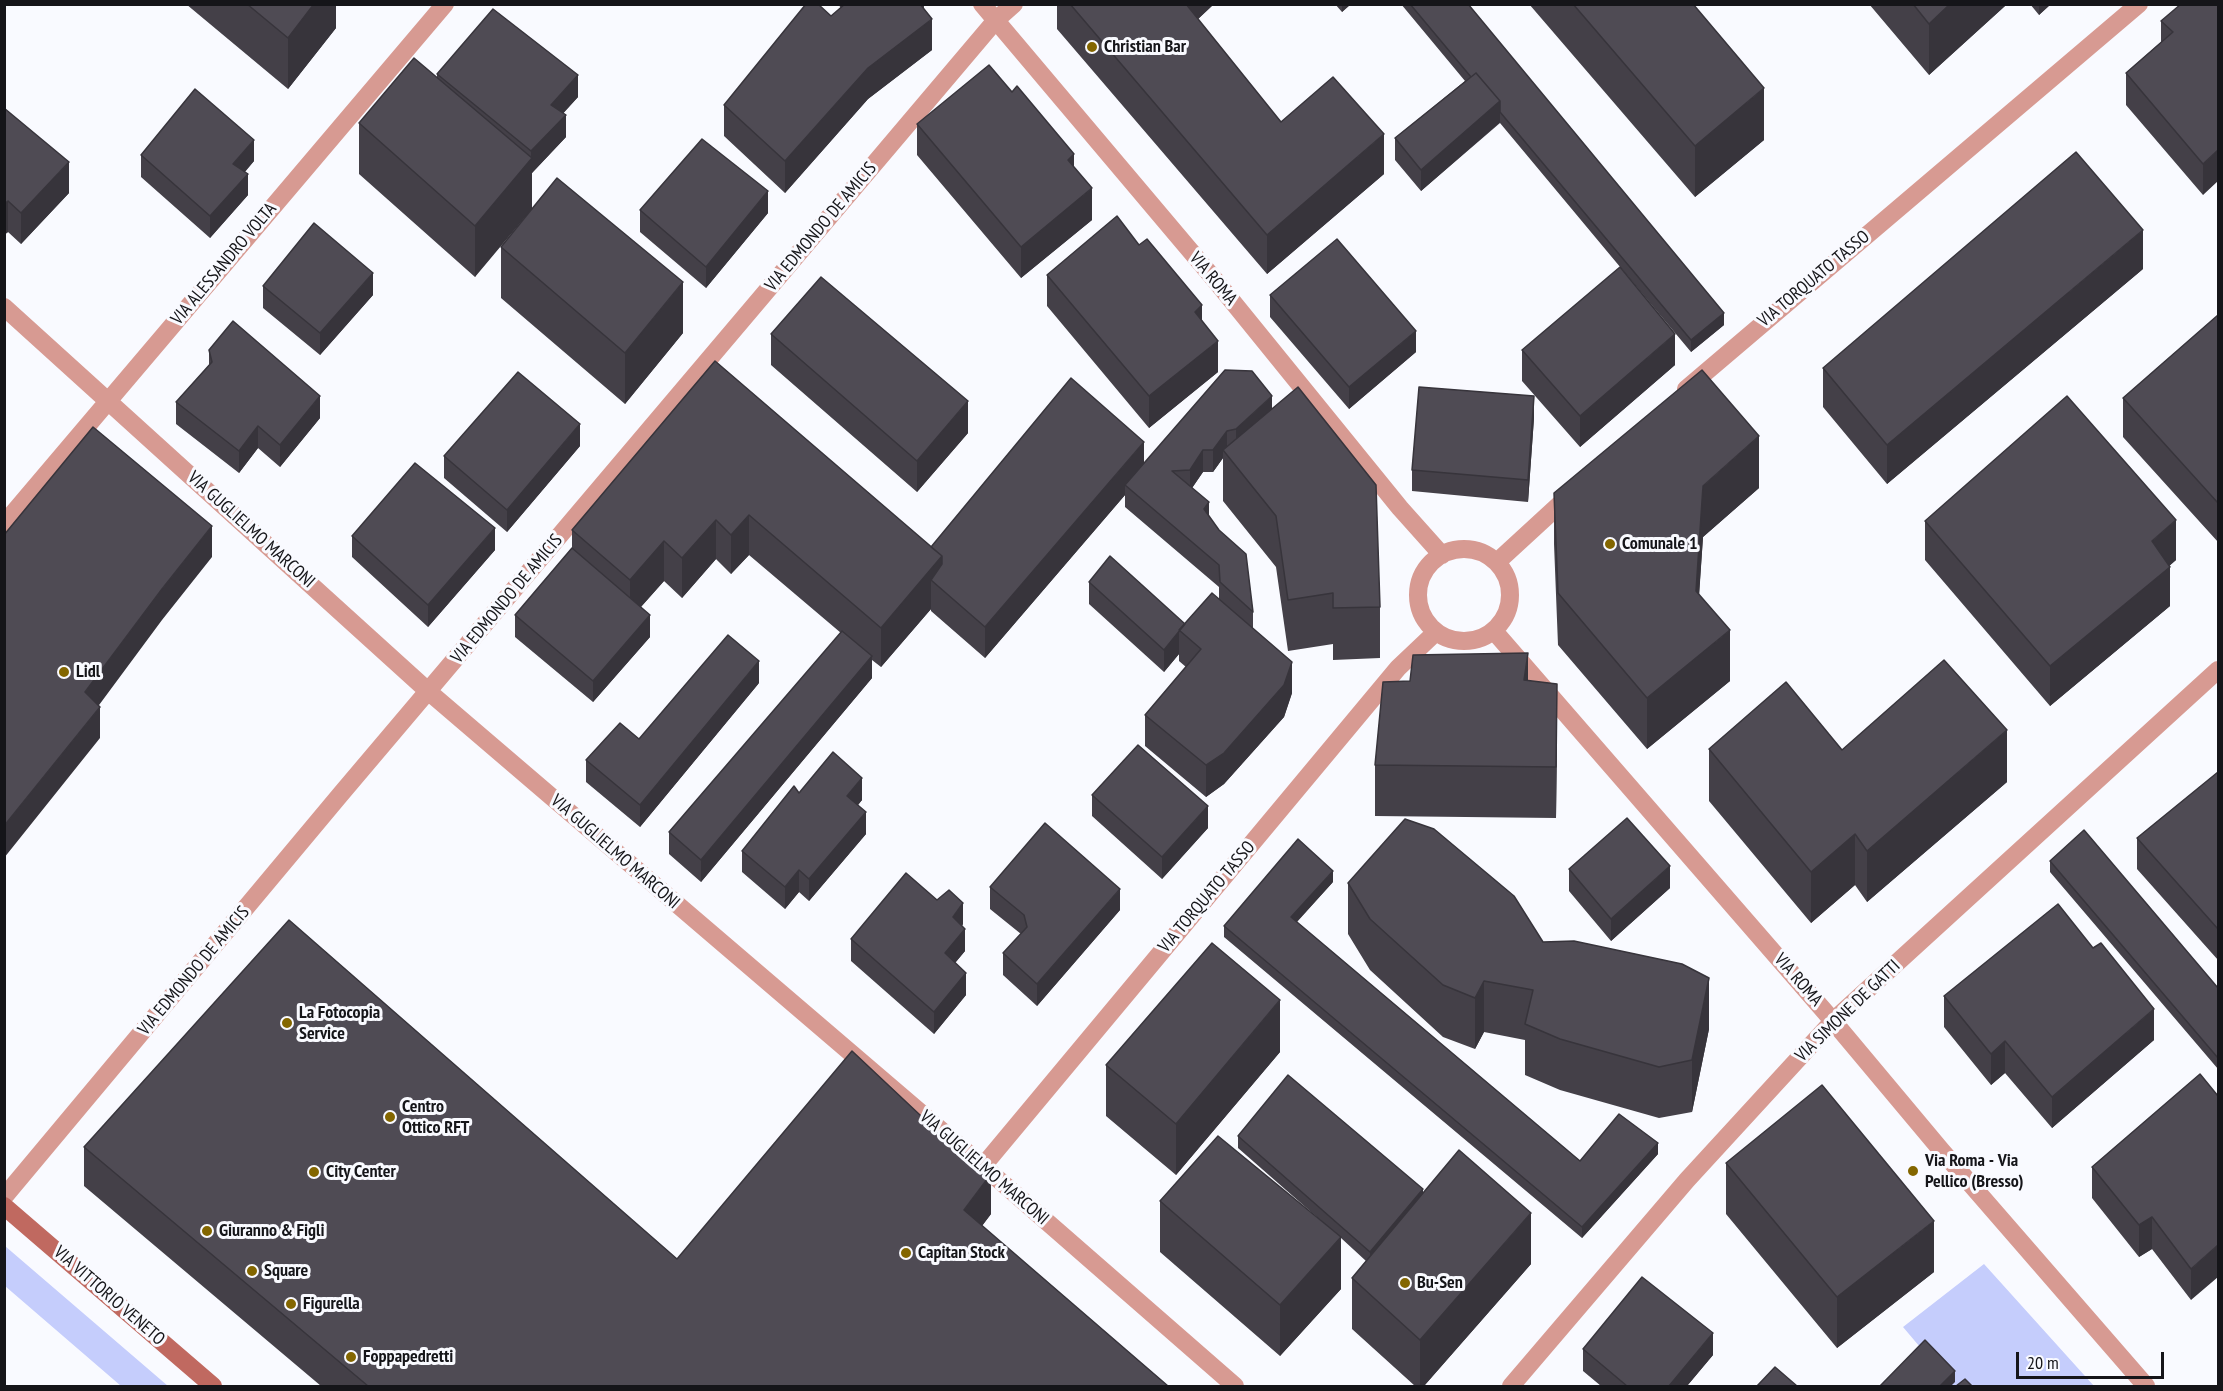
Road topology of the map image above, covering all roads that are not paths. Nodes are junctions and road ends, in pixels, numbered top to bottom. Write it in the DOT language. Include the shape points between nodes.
graph roads {
  1 [pos="445,4"];
  2 [pos="982,4"];
  3 [pos="1014,4"];
  4 [pos="2139,4"];
  5 [pos="996,20"];
  6 [pos="4,307"];
  7 [pos="108,401"];
  8 [pos="1671,403"];
  9 [pos="1584,483"];
  10 [pos="4,524"];
  11 [pos="1442,555"];
  12 [pos="1497,562"];
  13 [pos="1494,631"];
  14 [pos="1436,632"];
  15 [pos="2218,670"];
  16 [pos="429,692"];
  17 [pos="1833,1021"];
  18 [pos="983,1166"];
  19 [pos="4,1197"];
  20 [pos="4,1206"];
  21 [pos="213,1386"];
  22 [pos="1235,1386"];
  23 [pos="1511,1386"];
  24 [pos="2145,1386"];
  1 -- 7 [label="street, VIA ALESSANDRO VOLTA"];
  2 -- 5 [label="street, VIA ROMA"];
  3 -- 5 [label="street, VIA EDMONDO DE AMICIS"];
  4 -- 8 [label="street, VIA TORQUATO TASSO"];
  5 -- 11 [label="street, VIA ROMA"];
  5 -- 16 [label="street, VIA EDMONDO DE AMICIS"];
  6 -- 7 [label="street, VIA GUGLIELMO MARCONI"];
  7 -- 10 [label="street, VIA ALESSANDRO VOLTA"];
  7 -- 16 [label="street, VIA GUGLIELMO MARCONI"];
  9 -- 12 [label="street"];
  11 -- 12 [label="street" via="1461,549 1480,552"];
  11 -- 14 [label="street" via="1427,567 1419,585 1419,604 1425,622"];
  12 -- 13 [label="street" via="1507,578 1510,597 1506,615"];
  13 -- 14 [label="street" via="1477,640 1458,642"];
  13 -- 17 [label="street, VIA ROMA"];
  14 -- 18 [label="street, VIA TORQUATO TASSO" via="1390,677"];
  15 -- 17 [label="street, VIA SIMONE DE GATTI"];
  16 -- 18 [label="street, VIA GUGLIELMO MARCONI"];
  16 -- 19 [label="street, VIA EDMONDO DE AMICIS"];
  17 -- 23 [label="street, VIA SIMONE DE GATTI" via="1687,1180"];
  17 -- 24 [label="street, VIA ROMA"];
  18 -- 22 [label="street, VIA GUGLIELMO MARCONI"];
  20 -- 21 [label="main road, VIA VITTORIO VENETO"];
}
